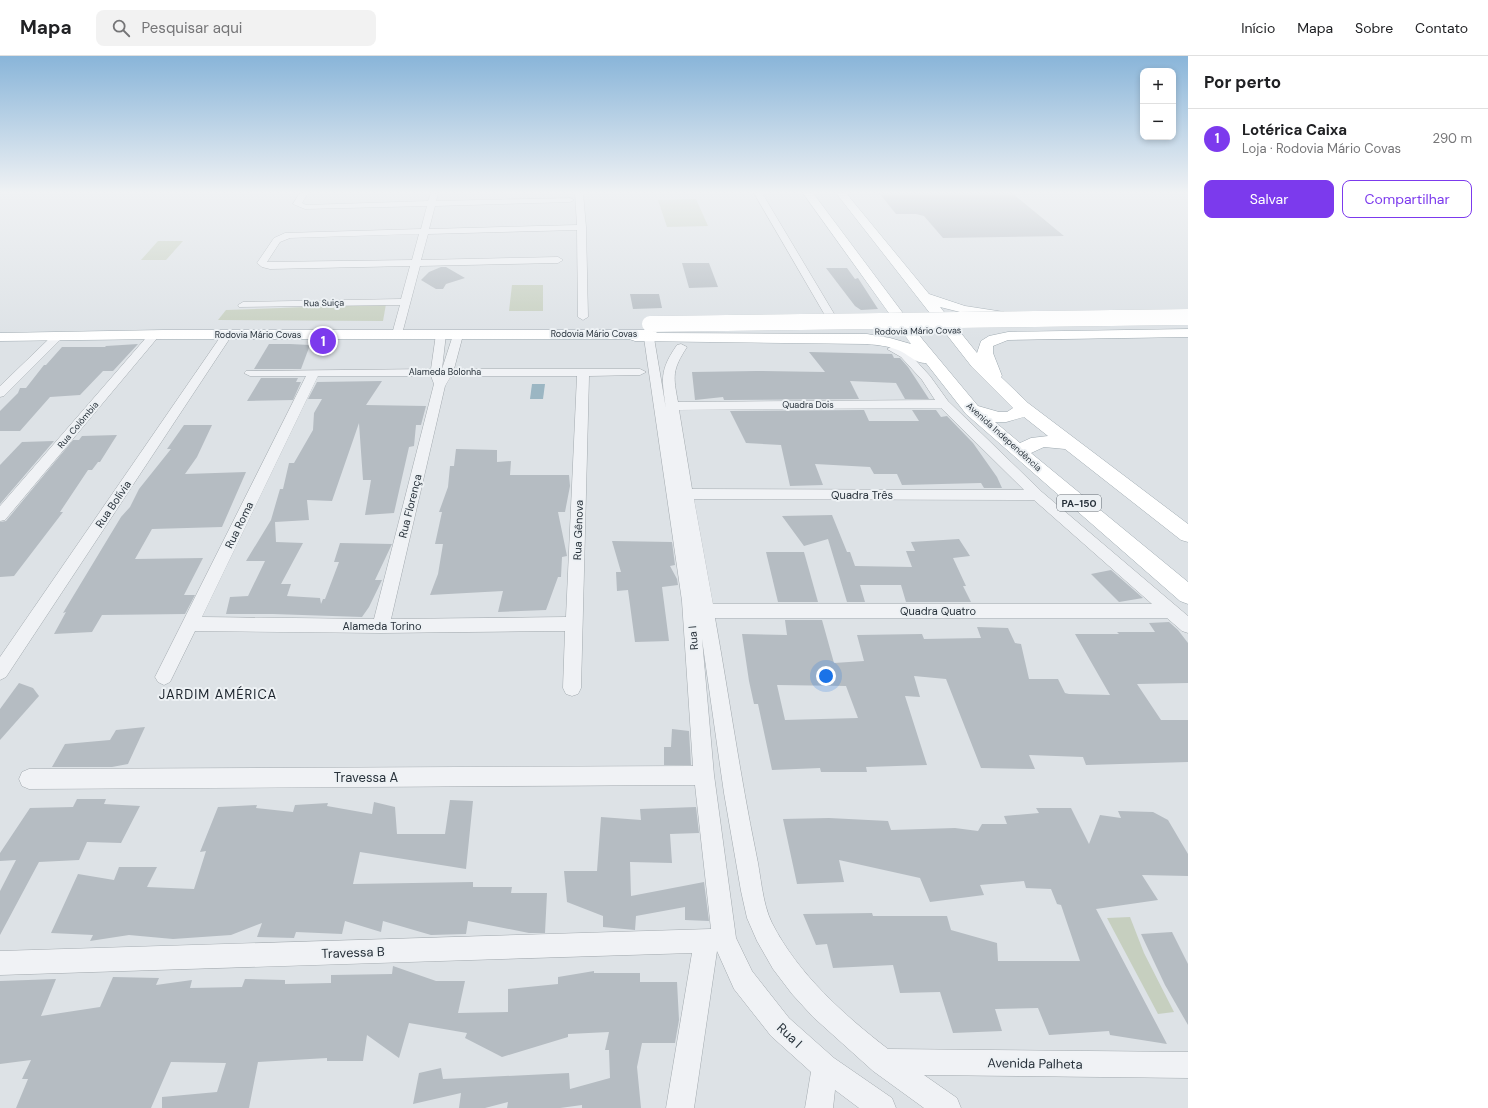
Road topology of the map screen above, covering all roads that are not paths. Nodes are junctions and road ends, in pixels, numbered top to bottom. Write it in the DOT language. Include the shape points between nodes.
graph roads {
  1 [pos="276,242"];
  2 [pos="420,242"];
  3 [pos="582,242"];
  4 [pos="787,242"];
  5 [pos="855,242"];
  6 [pos="881,242"];
  7 [pos="558,260"];
  8 [pos="415,263"];
  9 [pos="924,297"];
  10 [pos="406,302"];
  11 [pos="889,302"];
  12 [pos="243,305"];
  13 [pos="1188,312"];
  14 [pos="831,317"];
  15 [pos="1188,317"];
  16 [pos="614,320"];
  17 [pos="584,325"];
  18 [pos="1188,326"];
  19 [pos="0,327"];
  20 [pos="398,329"];
  21 [pos="647,329"];
  22 [pos="1188,332"];
  23 [pos="156,334"];
  24 [pos="442,334"];
  25 [pos="227,335"];
  26 [pos="458,335"];
  27 [pos="58,336"];
  28 [pos="0,337"];
  29 [pos="681,347"];
  30 [pos="893,349"];
  31 [pos="441,372"];
  32 [pos="583,372"];
  33 [pos="640,372"];
  34 [pos="250,373"];
  35 [pos="313,374"];
  36 [pos="952,386"];
  37 [pos="999,386"];
  38 [pos="0,393"];
  39 [pos="944,404"];
  40 [pos="672,406"];
  41 [pos="1022,407"];
  42 [pos="972,410"];
  43 [pos="1073,445"];
  44 [pos="1020,453"];
  45 [pos="687,494"];
  46 [pos="1037,495"];
  47 [pos="0,516"];
  48 [pos="1188,535"];
  49 [pos="1188,595"];
  50 [pos="706,611"];
  51 [pos="1171,611"];
  52 [pos="190,624"];
  53 [pos="574,624"];
  54 [pos="381,626"];
  55 [pos="1188,626"];
  56 [pos="0,672"];
  57 [pos="164,677"];
  58 [pos="572,688"];
  59 [pos="704,776"];
  60 [pos="29,779"];
  61 [pos="715,940"];
  62 [pos="0,962"];
  63 [pos="882,1062"];
  64 [pos="1188,1065"];
  65 [pos="825,1067"];
  66 [pos="680,1108"];
  67 [pos="819,1108"];
  68 [pos="882,1108"];
  69 [pos="947,1108"];
  1 -- 8 [label="street" via="262,261 265,265"];
  2 -- 8 [label="street"];
  3 -- 17 [label="street"];
  4 -- 14 [label="street"];
  5 -- 11 [label="main road, Avenida Independência"];
  6 -- 9 [label="main road"];
  7 -- 8 [label="street"];
  8 -- 10 [label="street"];
  9 -- 13 [label="main road" via="952,308 985,314"];
  9 -- 37 [label="main road"];
  10 -- 12 [label="street, Rua Suiça"];
  10 -- 20 [label="street"];
  11 -- 14 [label="main road" via="889,310 882,314"];
  11 -- 36 [label="main road, Avenida Independência / PA-150"];
  14 -- 21 [label="main road"];
  15 -- 21 [label="main road, Rodovia Mário Covas, bridge"];
  16 -- 17 [label="main road"];
  17 -- 20 [label="main road, Rodovia Mário Covas"];
  17 -- 21 [label="main road"];
  17 -- 26 [label="main road, Rodovia Mário Covas"];
  18 -- 21 [label="main road, Rodovia Mário Covas" via="1049,330"];
  19 -- 20 [label="main road, Rodovia Mário Covas"];
  20 -- 24 [label="main road, Rodovia Mário Covas"];
  20 -- 25 [label="main road, Rodovia Mário Covas"];
  21 -- 36 [label="main road" via="883,340 916,351"];
  21 -- 59 [label="street, Rua I" via="690,601"];
  22 -- 37 [label="main road" via="1008,336 994,339 986,344 985,353"];
  23 -- 25 [label="main road, Rodovia Mário Covas"];
  23 -- 27 [label="main road, Rodovia Mário Covas"];
  23 -- 47 [label="street, Rua Colômbia"];
  24 -- 26 [label="main road, Rodovia Mário Covas"];
  24 -- 31 [label="street, Rua Florença"];
  25 -- 56 [label="street, Rua Bolívia"];
  26 -- 31 [label="street, Rua Florença"];
  27 -- 28 [label="main road, Rodovia Mário Covas"];
  27 -- 38 [label="street"];
  29 -- 40 [label="street" via="668,372"];
  30 -- 39 [label="street" via="905,355 926,378"];
  31 -- 32 [label="street, Alameda Bolonha"];
  31 -- 35 [label="street, Alameda Bolonha"];
  31 -- 54 [label="street, Rua Florença"];
  32 -- 33 [label="street, Alameda Bolonha"];
  32 -- 53 [label="street, Rua Gênova"];
  34 -- 35 [label="street, Alameda Bolonha"];
  35 -- 52 [label="street, Rua Roma"];
  36 -- 42 [label="main road, Avenida Independência / PA-150"];
  37 -- 41 [label="main road"];
  39 -- 40 [label="street, Quadra Dois"];
  39 -- 46 [label="street"];
  40 -- 45 [label="street"];
  41 -- 42 [label="main road" via="1020,411 1006,417 986,415"];
  41 -- 43 [label="main road"];
  42 -- 44 [label="main road, Avenida Independência / PA-150"];
  43 -- 44 [label="main road" via="1033,442"];
  43 -- 48 [label="main road"];
  44 -- 49 [label="main road, Avenida Independência / PA-150"];
  45 -- 46 [label="street, Quadra Três"];
  45 -- 50 [label="street"];
  46 -- 51 [label="street"];
  50 -- 51 [label="street, Quadra Quatro"];
  50 -- 63 [label="street" via="732,784 754,896 764,931 783,963 815,1001"];
  51 -- 55 [label="street"];
  52 -- 54 [label="street, Alameda Torino"];
  52 -- 57 [label="street, Rua Roma"];
  53 -- 54 [label="street, Alameda Torino"];
  53 -- 58 [label="street, Rua Gênova"];
  59 -- 60 [label="street, Travessa A"];
  59 -- 61 [label="street, Rua I"];
  61 -- 62 [label="street, Travessa B"];
  61 -- 65 [label="street, Rua I" via="780,1027"];
  61 -- 66 [label="street, Rua I"];
  63 -- 64 [label="street, Avenida Palheta"];
  63 -- 69 [label="street"];
  65 -- 67 [label="street"];
  65 -- 68 [label="street, Rua I"];
}
